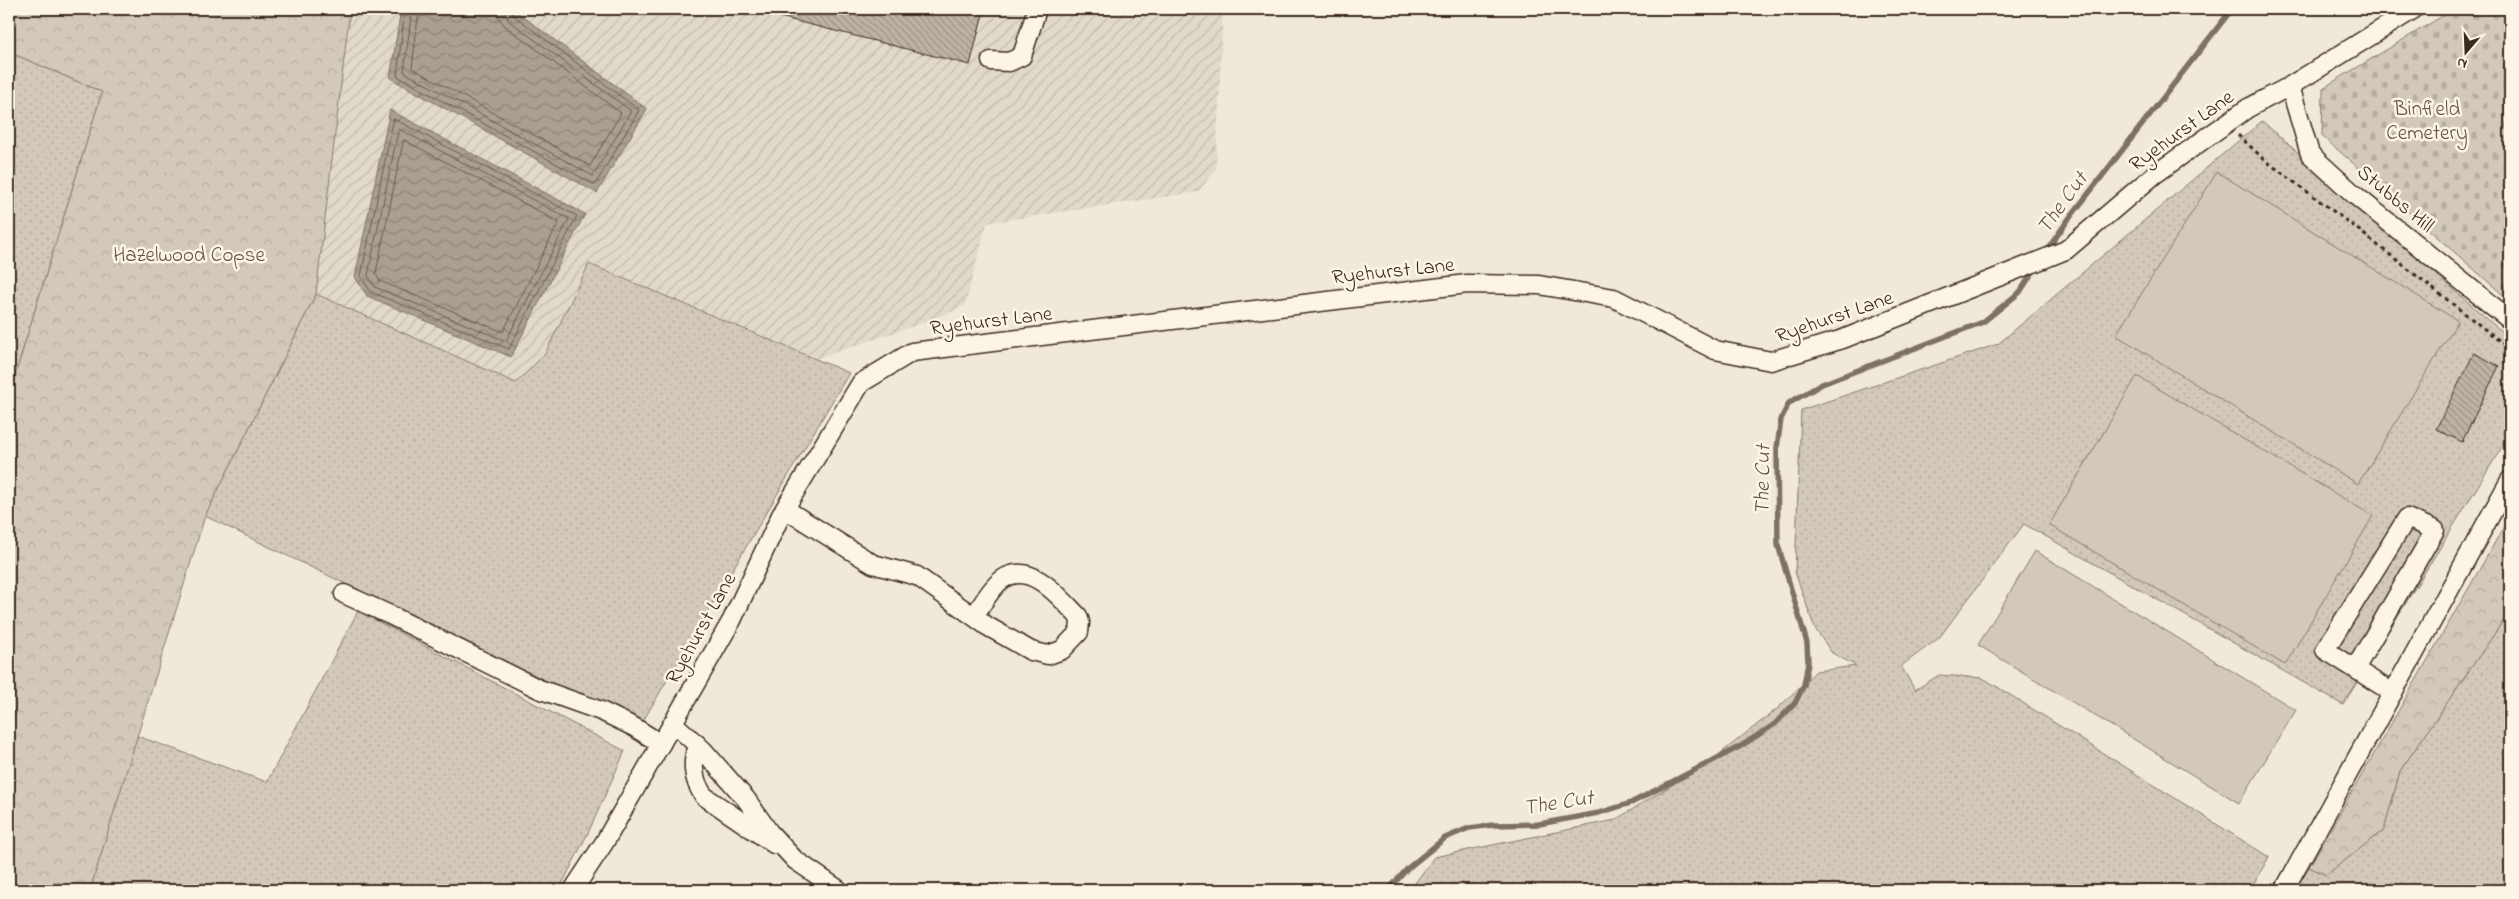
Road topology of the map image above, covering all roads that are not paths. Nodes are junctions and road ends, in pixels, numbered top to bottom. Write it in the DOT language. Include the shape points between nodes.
graph roads {
  1 [pos="1037,9"];
  2 [pos="2414,9"];
  3 [pos="991,61"];
  4 [pos="2290,86"];
  5 [pos="2510,320"];
  6 [pos="2510,480"];
  7 [pos="785,509"];
  8 [pos="344,594"];
  9 [pos="974,616"];
  10 [pos="2355,669"];
  11 [pos="2393,693"];
  12 [pos="673,723"];
  13 [pos="661,744"];
  14 [pos="696,744"];
  15 [pos="787,852"];
  16 [pos="574,890"];
  17 [pos="839,890"];
  18 [pos="2284,890"];
  1 -- 3 [label="street" via="1022,56 1009,62"];
  2 -- 4 [label="street, Ryehurst Lane"];
  4 -- 5 [label="street, Stubbs Hill" via="2310,154 2356,196"];
  4 -- 7 [label="street, Ryehurst Lane" via="2248,108 2154,175 2061,252 1842,339 1771,361 1715,350 1614,298 1521,284 1467,284 1352,296 1200,318 912,352 861,383"];
  6 -- 11 [label="street"];
  7 -- 9 [label="street" via="873,564 917,576"];
  7 -- 12 [label="street, Ryehurst Lane" via="746,594"];
  8 -- 13 [label="street" via="539,688 634,727"];
  9 -- 9 [label="street" via="1015,643 1048,655 1062,650 1079,632 1078,616 1042,582 1031,576 1013,574 1002,579"];
  10 -- 10 [label="street" via="2325,650 2407,518 2435,530"];
  10 -- 11 [label="street"];
  11 -- 18 [label="street"];
  12 -- 13 [label="street, Ryehurst Lane"];
  12 -- 14 [label="street"];
  13 -- 16 [label="street, Ryehurst Lane"];
  14 -- 15 [label="street" via="746,799"];
  14 -- 15 [label="street" via="693,770 704,796"];
  15 -- 17 [label="street"];
}
